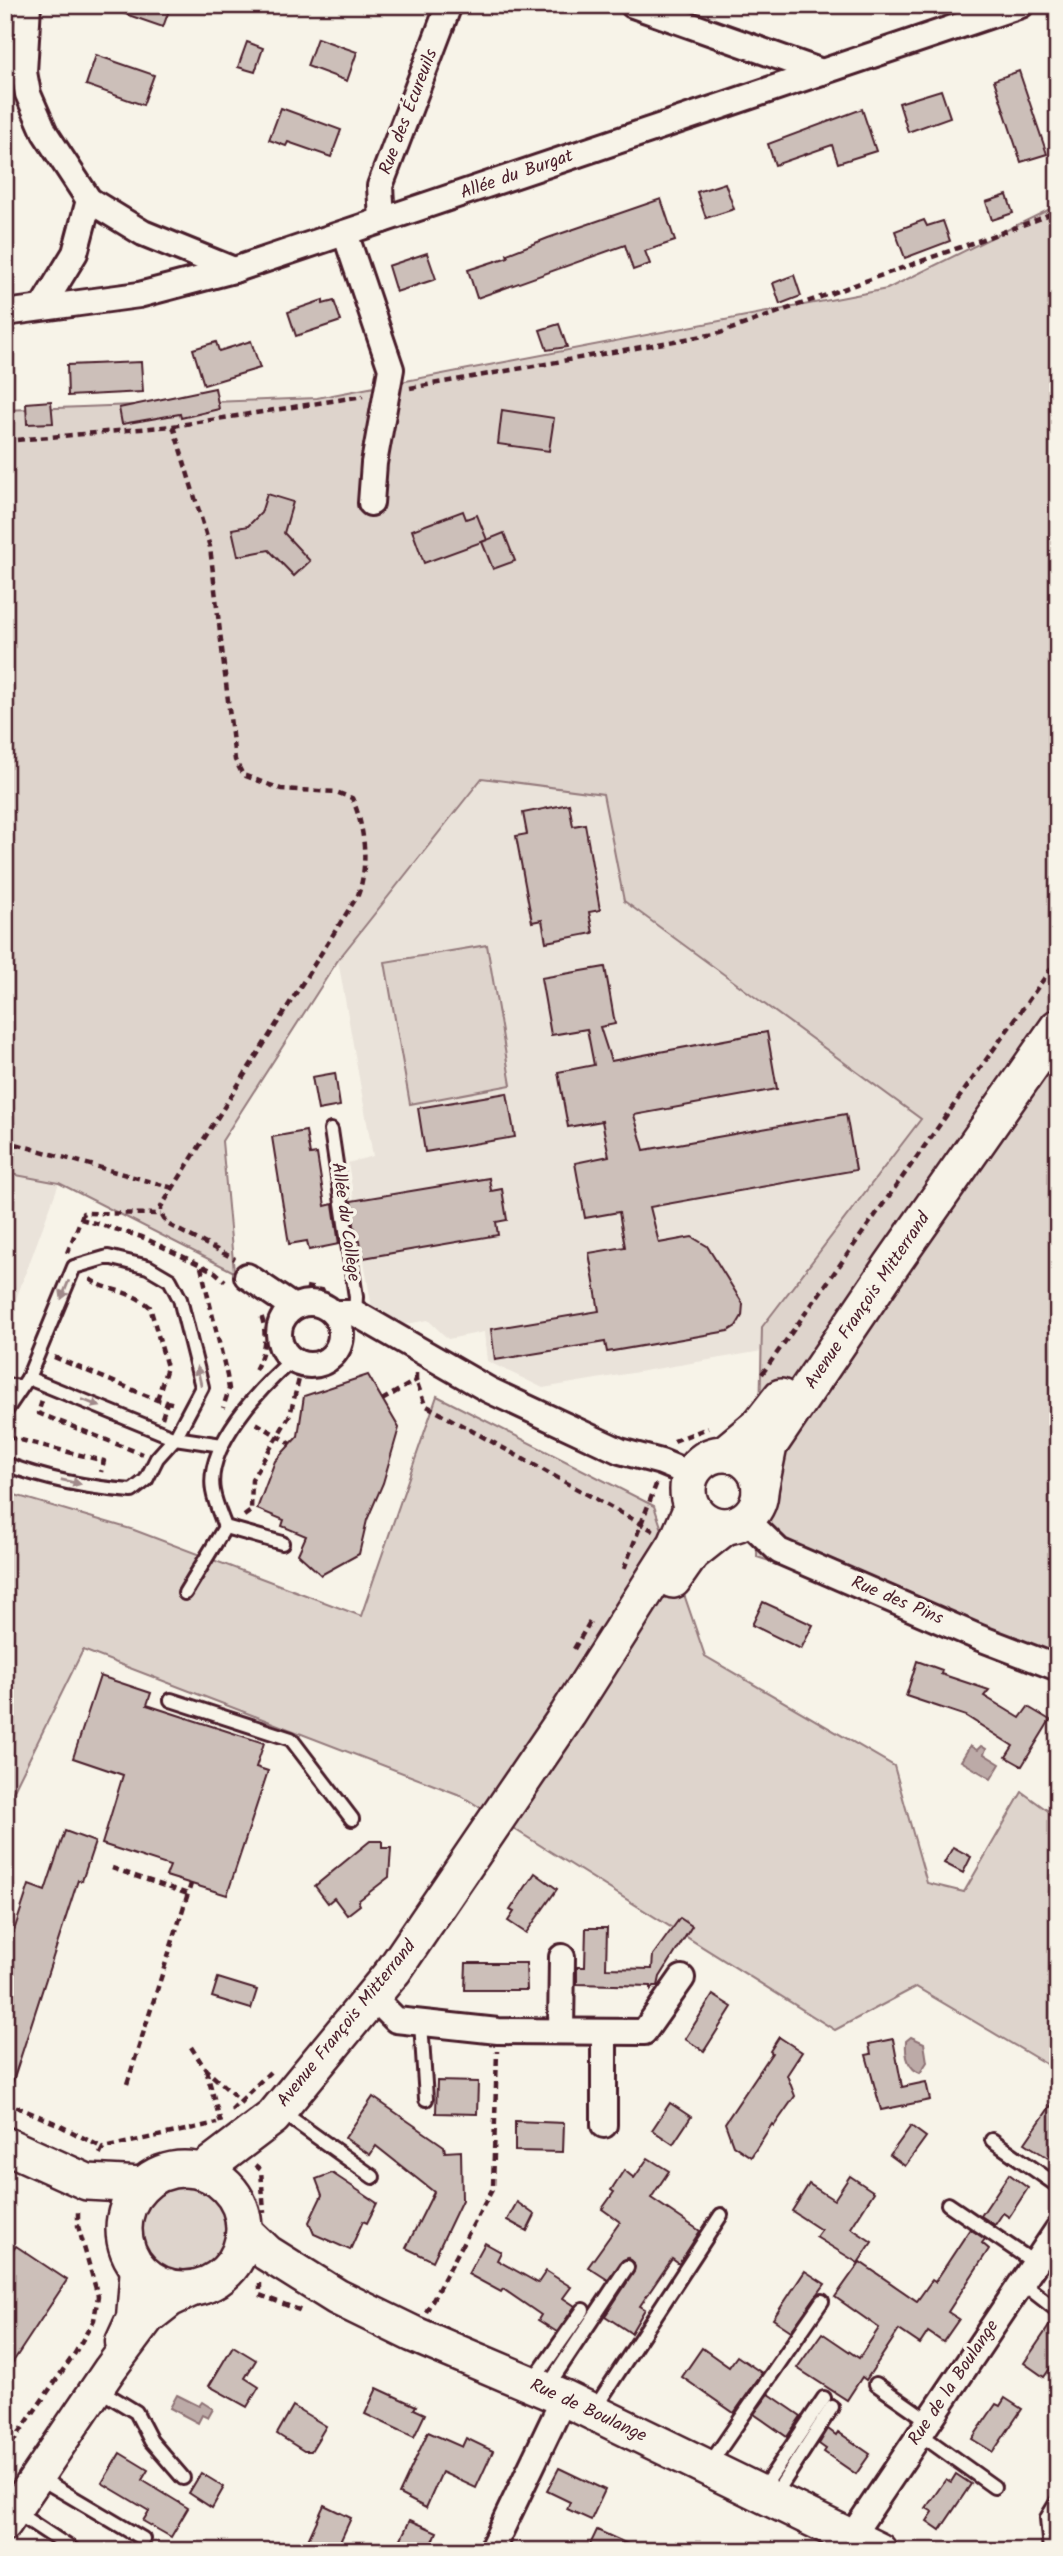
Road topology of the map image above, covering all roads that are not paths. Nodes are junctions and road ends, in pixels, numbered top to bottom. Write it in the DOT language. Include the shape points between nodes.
graph roads {
  1 [pos="28,5"];
  2 [pos="449,5"];
  3 [pos="633,5"];
  4 [pos="1021,5"];
  5 [pos="822,72"];
  6 [pos="17,94"];
  7 [pos="89,200"];
  8 [pos="382,220"];
  9 [pos="345,233"];
  10 [pos="234,270"];
  11 [pos="42,307"];
  12 [pos="5,313"];
  13 [pos="371,503"];
  14 [pos="1058,1027"];
  15 [pos="993,1119"];
  16 [pos="331,1130"];
  17 [pos="247,1276"];
  18 [pos="293,1307"];
  19 [pos="344,1313"];
  20 [pos="395,1338"];
  21 [pos="340,1343"];
  22 [pos="296,1362"];
  23 [pos="25,1383"];
  24 [pos="5,1385"];
  25 [pos="5,1412"];
  26 [pos="175,1438"];
  27 [pos="222,1444"];
  28 [pos="725,1453"];
  29 [pos="5,1464"];
  30 [pos="691,1491"];
  31 [pos="744,1511"];
  32 [pos="225,1527"];
  33 [pos="282,1544"];
  34 [pos="185,1593"];
  35 [pos="1058,1668"];
  36 [pos="171,1700"];
  37 [pos="352,1819"];
  38 [pos="473,1855"];
  39 [pos="562,1957"];
  40 [pos="681,1978"];
  41 [pos="372,1996"];
  42 [pos="421,2023"];
  43 [pos="561,2031"];
  44 [pos="604,2032"];
  45 [pos="425,2099"];
  46 [pos="273,2116"];
  47 [pos="604,2125"];
  48 [pos="992,2140"];
  49 [pos="5,2145"];
  50 [pos="202,2171"];
  51 [pos="373,2176"];
  52 [pos="87,2182"];
  53 [pos="143,2185"];
  54 [pos="1058,2186"];
  55 [pos="232,2192"];
  56 [pos="948,2204"];
  57 [pos="721,2215"];
  58 [pos="124,2225"];
  59 [pos="1058,2229"];
  60 [pos="245,2232"];
  61 [pos="232,2266"];
  62 [pos="137,2267"];
  63 [pos="627,2267"];
  64 [pos="1028,2273"];
  65 [pos="297,2274"];
  66 [pos="194,2289"];
  67 [pos="822,2301"];
  68 [pos="583,2310"];
  69 [pos="1058,2311"];
  70 [pos="104,2379"];
  71 [pos="876,2384"];
  72 [pos="558,2396"];
  73 [pos="828,2403"];
  74 [pos="924,2428"];
  75 [pos="707,2468"];
  76 [pos="38,2477"];
  77 [pos="183,2478"];
  78 [pos="994,2487"];
  79 [pos="766,2496"];
  80 [pos="1058,2500"];
  81 [pos="10,2518"];
  82 [pos="143,2539"];
  83 [pos="865,2544"];
  84 [pos="75,2551"];
  85 [pos="491,2551"];
  86 [pos="1050,2551"];
  1 -- 6 [label="street" via="24,72"];
  2 -- 8 [label="street, Rue des Écureuils" via="380,186"];
  3 -- 5 [label="street"];
  4 -- 5 [label="street, Allée du Burgat"];
  5 -- 8 [label="street, Allée du Burgat"];
  6 -- 7 [label="street"];
  7 -- 10 [label="street" via="143,233"];
  7 -- 11 [label="street" via="75,253"];
  8 -- 9 [label="street, Allée du Burgat"];
  9 -- 10 [label="street, Allée du Burgat"];
  9 -- 13 [label="street" via="391,369"];
  10 -- 11 [label="street, Allée du Burgat" via="139,295"];
  11 -- 12 [label="street, Allée du Burgat"];
  14 -- 15 [label="main road, Avenue François Mitterrand"];
  15 -- 28 [label="main road, Avenue François Mitterrand" via="881,1259 760,1424"];
  15 -- 31 [label="main road, Avenue François Mitterrand" via="769,1446"];
  16 -- 19 [label="lane, Allée du Collège" via="356,1297"];
  17 -- 18 [label="street"];
  18 -- 19 [label="street" via="314,1303"];
  18 -- 22 [label="street" via="285,1314 278,1334 280,1344"];
  19 -- 20 [label="street"];
  19 -- 21 [label="street, Allée du Collège"];
  20 -- 21 [label="street" via="361,1337"];
  20 -- 30 [label="street" via="489,1390 620,1451 683,1471"];
  21 -- 22 [label="street" via="320,1363"];
  22 -- 27 [label="lane" via="262,1386"];
  23 -- 24 [label="lane"];
  23 -- 25 [label="lane"];
  23 -- 26 [label="lane, one-way"];
  26 -- 23 [label="lane, one-way" via="202,1388 180,1299 170,1280 148,1267 108,1257 74,1267"];
  26 -- 27 [label="lane"];
  29 -- 26 [label="lane, one-way" via="102,1489 132,1490 146,1480"];
  27 -- 32 [label="lane" via="212,1490"];
  28 -- 30 [label="main road" via="704,1459"];
  28 -- 31 [label="main road" via="754,1469"];
  30 -- 31 [label="main road" via="706,1521"];
  30 -- 38 [label="main road, Avenue François Mitterrand" via="676,1544"];
  31 -- 35 [label="street, Rue des Pins" via="779,1550"];
  31 -- 38 [label="main road, Avenue François Mitterrand" via="692,1553 577,1724"];
  32 -- 33 [label="lane"];
  32 -- 34 [label="lane"];
  36 -- 37 [label="lane" via="291,1739"];
  38 -- 41 [label="main road, Avenue François Mitterrand"];
  39 -- 43 [label="street"];
  40 -- 44 [label="street" via="644,2032"];
  41 -- 42 [label="street" via="396,2020"];
  41 -- 46 [label="main road, Avenue François Mitterrand"];
  42 -- 43 [label="street" via="498,2031"];
  42 -- 45 [label="lane"];
  43 -- 44 [label="street"];
  44 -- 47 [label="street"];
  46 -- 50 [label="main road, Avenue François Mitterrand"];
  46 -- 51 [label="lane"];
  46 -- 55 [label="main road, Avenue François Mitterrand"];
  48 -- 54 [label="lane"];
  49 -- 52 [label="main road"];
  50 -- 53 [label="main road" via="171,2170"];
  50 -- 55 [label="main road"];
  52 -- 53 [label="main road"];
  52 -- 58 [label="main road"];
  53 -- 58 [label="main road" via="130,2203"];
  55 -- 60 [label="main road"];
  56 -- 64 [label="lane"];
  57 -- 72 [label="lane"];
  58 -- 62 [label="main road" via="129,2254"];
  59 -- 64 [label="street, Rue de la Boulange"];
  60 -- 61 [label="main road"];
  60 -- 65 [label="main road, Rue de Boulange"];
  61 -- 65 [label="main road, Rue de Boulange"];
  61 -- 66 [label="main road" via="209,2285"];
  62 -- 66 [label="main road" via="163,2286"];
  62 -- 70 [label="street" via="133,2318"];
  63 -- 72 [label="lane"];
  64 -- 69 [label="lane"];
  64 -- 74 [label="street, Rue de la Boulange"];
  65 -- 72 [label="main road, Rue de Boulange" via="413,2334"];
  66 -- 70 [label="street" via="148,2318"];
  67 -- 75 [label="lane"];
  68 -- 72 [label="lane"];
  70 -- 76 [label="street"];
  70 -- 77 [label="lane" via="136,2412 151,2441"];
  71 -- 74 [label="lane"];
  72 -- 75 [label="main road, Rue de Boulange"];
  72 -- 85 [label="street"];
  73 -- 79 [label="lane"];
  74 -- 78 [label="lane"];
  74 -- 83 [label="street, Rue de la Boulange"];
  75 -- 79 [label="main road, Rue de Boulange"];
  76 -- 81 [label="street"];
  76 -- 82 [label="lane"];
  79 -- 83 [label="main road, Rue de Boulange"];
  80 -- 86 [label="lane" via="1047,2518"];
  81 -- 84 [label="lane"];
}
